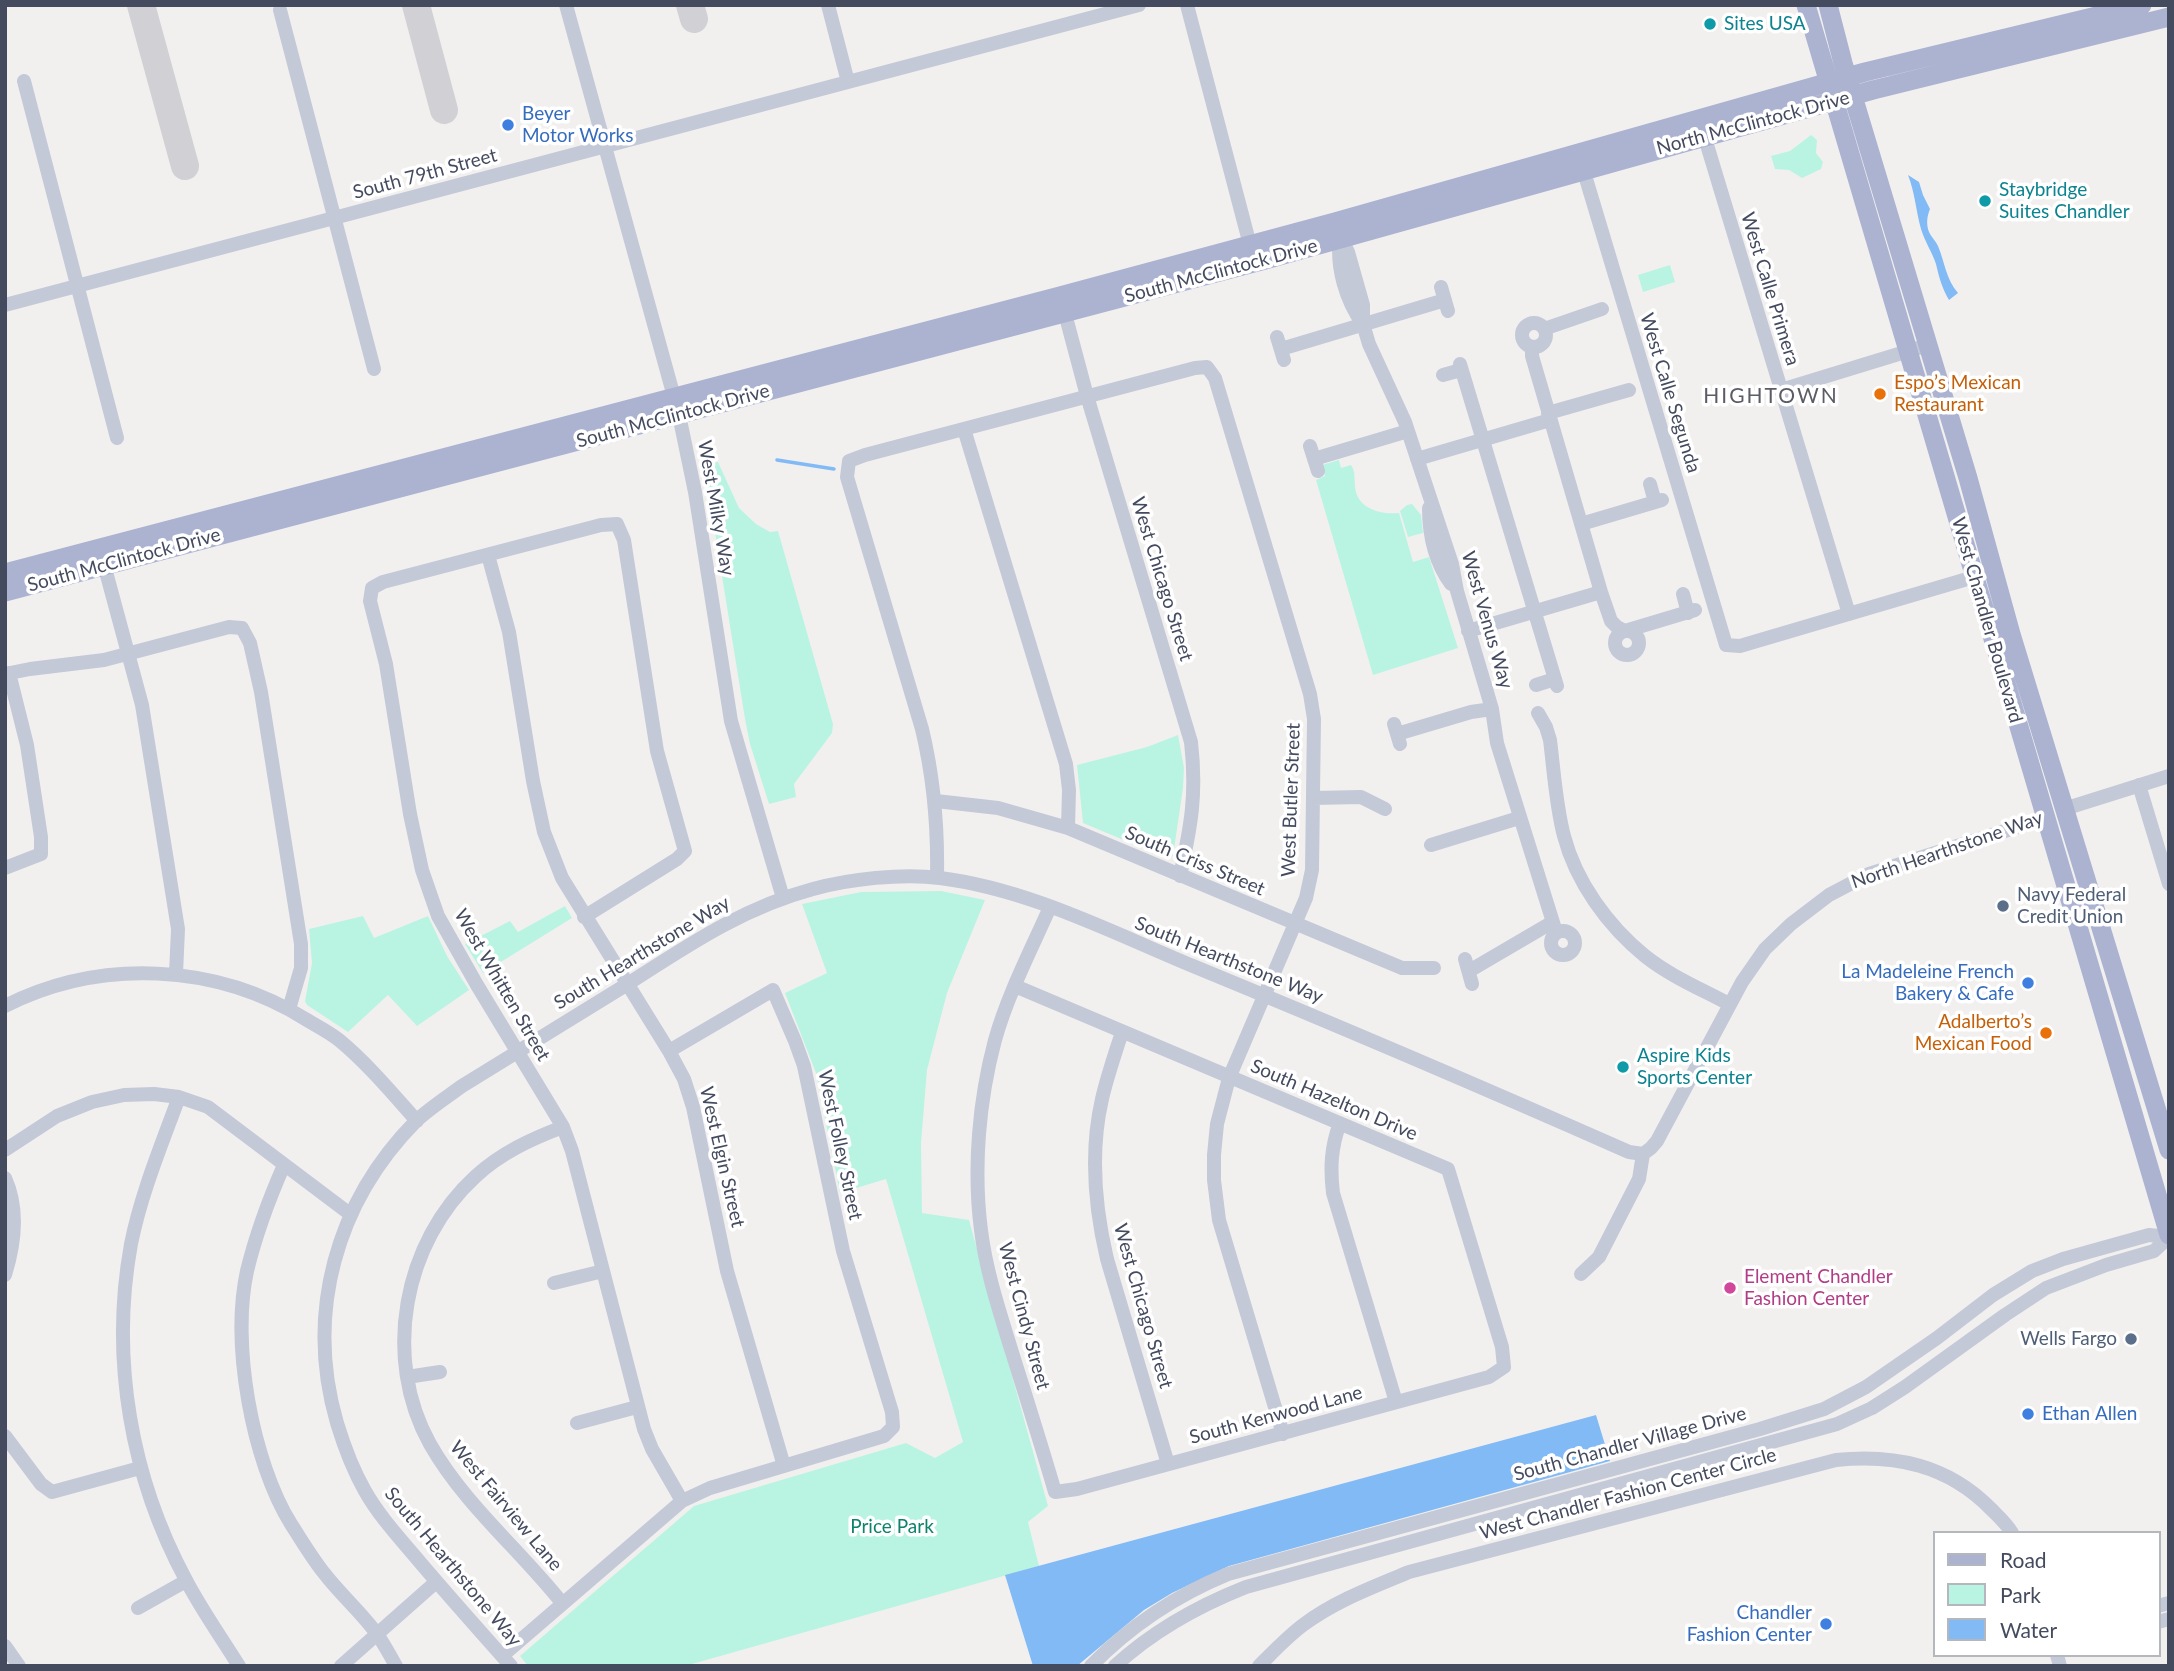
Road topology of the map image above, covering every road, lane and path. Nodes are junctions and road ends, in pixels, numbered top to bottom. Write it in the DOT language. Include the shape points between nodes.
graph roads {
  1 [pos="566,5"];
  2 [pos="828,5"];
  3 [pos="1139,5"];
  4 [pos="1187,5"];
  5 [pos="1806,5"];
  6 [pos="1828,5"];
  7 [pos="280,10"];
  8 [pos="1103,10"];
  9 [pos="2138,12"];
  10 [pos="2169,17"];
  11 [pos="24,81"];
  12 [pos="848,82"];
  13 [pos="1850,86"];
  14 [pos="1830,92"];
  15 [pos="1704,135"];
  16 [pos="604,146"];
  17 [pos="1581,161"];
  18 [pos="335,218"];
  19 [pos="1338,231"];
  20 [pos="1250,245"];
  21 [pos="1265,260"];
  22 [pos="77,286"];
  23 [pos="1444,299"];
  24 [pos="1063,304"];
  25 [pos="5,305"];
  26 [pos="1602,309"];
  27 [pos="1363,324"];
  28 [pos="1544,329"];
  29 [pos="1928,345"];
  30 [pos="1532,347"];
  31 [pos="1281,349"];
  32 [pos="1909,351"];
  33 [pos="374,369"];
  34 [pos="1443,375"];
  35 [pos="1629,390"];
  36 [pos="1781,390"];
  37 [pos="1087,396"];
  38 [pos="676,406"];
  39 [pos="1549,417"];
  40 [pos="964,429"];
  41 [pos="1408,431"];
  42 [pos="117,438"];
  43 [pos="1482,440"];
  44 [pos="1314,459"];
  45 [pos="1417,459"];
  46 [pos="1650,484"];
  47 [pos="1581,524"];
  48 [pos="488,555"];
  49 [pos="102,557"];
  50 [pos="5,573"];
  51 [pos="1974,577"];
  52 [pos="5,592"];
  53 [pos="1601,592"];
  54 [pos="1683,594"];
  55 [pos="1533,612"];
  56 [pos="1849,614"];
  57 [pos="1468,631"];
  58 [pos="128,655"];
  59 [pos="7,674"];
  60 [pos="1536,685"];
  61 [pos="1492,709"];
  62 [pos="1538,713"];
  63 [pos="1397,734"];
  64 [pos="2169,776"];
  65 [pos="2139,785"];
  66 [pos="1313,798"];
  67 [pos="936,801"];
  68 [pos="1385,809"];
  69 [pos="2055,812"];
  70 [pos="1519,818"];
  71 [pos="1069,828"];
  72 [pos="1430,844"];
  73 [pos="5,868"];
  74 [pos="1180,876"];
  75 [pos="937,877"];
  76 [pos="2169,884"];
  77 [pos="783,898"];
  78 [pos="1049,907"];
  79 [pos="584,916"];
  80 [pos="1295,924"];
  81 [pos="1434,968"];
  82 [pos="1469,971"];
  83 [pos="176,974"];
  84 [pos="627,984"];
  85 [pos="1015,986"];
  86 [pos="1265,995"];
  87 [pos="1729,1004"];
  88 [pos="5,1006"];
  89 [pos="289,1009"];
  90 [pos="1122,1032"];
  91 [pos="518,1051"];
  92 [pos="669,1051"];
  93 [pos="1229,1078"];
  94 [pos="179,1097"];
  95 [pos="417,1121"];
  96 [pos="1340,1123"];
  97 [pos="563,1127"];
  98 [pos="5,1150"];
  99 [pos="2169,1150"];
  100 [pos="1643,1154"];
  101 [pos="284,1165"];
  102 [pos="5,1178"];
  103 [pos="350,1214"];
  104 [pos="2169,1236"];
  105 [pos="2043,1266"];
  106 [pos="603,1270"];
  107 [pos="1581,1274"];
  108 [pos="5,1275"];
  109 [pos="554,1283"];
  110 [pos="2056,1283"];
  111 [pos="1504,1367"];
  112 [pos="440,1372"];
  113 [pos="407,1377"];
  114 [pos="1396,1402"];
  115 [pos="637,1407"];
  116 [pos="577,1423"];
  117 [pos="1283,1434"];
  118 [pos="5,1436"];
  119 [pos="1168,1464"];
  120 [pos="784,1466"];
  121 [pos="139,1468"];
  122 [pos="1055,1492"];
  123 [pos="682,1501"];
  124 [pos="2010,1531"];
  125 [pos="186,1581"];
  126 [pos="436,1582"];
  127 [pos="562,1603"];
  128 [pos="138,1608"];
  129 [pos="377,1634"];
  130 [pos="5,1646"];
  131 [pos="506,1661"];
  132 [pos="19,1666"];
  133 [pos="239,1666"];
  134 [pos="341,1666"];
  135 [pos="396,1666"];
  136 [pos="1091,1666"];
  137 [pos="1115,1666"];
  138 [pos="1259,1666"];
  1 -- 16 [label="street, West Milky Way"];
  2 -- 12 [label="street"];
  3 -- 8 [label="street, South 79th Street"];
  4 -- 20 [label="street"];
  5 -- 14 [label="main road, West Chandler Boulevard"];
  6 -- 13 [label="main road, West Chandler Boulevard"];
  7 -- 18 [label="street"];
  8 -- 12 [label="street, South 79th Street"];
  9 -- 10 [label="main road, North McClintock Drive"];
  9 -- 13 [label="main road, North McClintock Drive"];
  11 -- 22 [label="street"];
  12 -- 16 [label="street, South 79th Street"];
  13 -- 14 [label="main road, North McClintock Drive"];
  13 -- 29 [label="main road, West Chandler Boulevard"];
  14 -- 15 [label="main road, North McClintock Drive"];
  14 -- 17 [label="main road, North McClintock Drive"];
  14 -- 32 [label="main road, West Chandler Boulevard"];
  15 -- 17 [label="main road, North McClintock Drive"];
  15 -- 36 [label="street, West Calle Primera"];
  16 -- 18 [label="street, South 79th Street"];
  16 -- 38 [label="street, West Milky Way"];
  17 -- 19 [label="main road, North McClintock Drive"];
  17 -- 56 [label="street, West Calle Segunda" via="1726,645 1740,646"];
  18 -- 22 [label="street, South 79th Street"];
  18 -- 33 [label="street"];
  19 -- 20 [label="main road, South McClintock Drive"];
  19 -- 21 [label="main road, South McClintock Drive"];
  19 -- 27 [label="street" via="1348,252 1355,296 1363,305"];
  20 -- 21 [label="street"];
  20 -- 24 [label="main road, South McClintock Drive"];
  21 -- 24 [label="main road, South McClintock Drive"];
  22 -- 25 [label="street, South 79th Street"];
  22 -- 42 [label="street"];
  23 -- 27 [label="street"];
  24 -- 37 [label="street, West Chicago Street"];
  24 -- 38 [label="main road, South McClintock Drive"];
  26 -- 28 [label="street"];
  27 -- 31 [label="street"];
  27 -- 41 [label="street"];
  28 -- 30 [label="street" via="1545,340"];
  28 -- 30 [label="street" via="1534,323 1524,328 1523,340"];
  29 -- 32 [label="street"];
  29 -- 69 [label="main road, West Chandler Boulevard" via="2011,634"];
  30 -- 39 [label="street"];
  32 -- 36 [label="street"];
  32 -- 51 [label="main road, West Chandler Boulevard"];
  34 -- 43 [label="street" via="1460,367"];
  35 -- 39 [label="street"];
  36 -- 56 [label="street, West Calle Primera"];
  37 -- 40 [label="street"];
  37 -- 66 [label="street, West Butler Street" via="1195,368 1207,367 1215,378 1310,694"];
  37 -- 74 [label="street, West Chicago Street" via="1191,742 1192,818"];
  38 -- 49 [label="main road, South McClintock Drive"];
  38 -- 77 [label="street, West Milky Way" via="695,492 731,721"];
  39 -- 43 [label="street"];
  39 -- 47 [label="street"];
  40 -- 67 [label="street" via="849,461 847,477 922,729"];
  40 -- 71 [label="street" via="1066,764"];
  41 -- 44 [label="street"];
  41 -- 45 [label="street"];
  43 -- 45 [label="street"];
  43 -- 55 [label="street"];
  45 -- 57 [label="street, West Venus Way" via="1429,498 1431,537 1448,582 1457,591"];
  46 -- 47 [label="street" via="1659,501"];
  47 -- 53 [label="street"];
  48 -- 79 [label="street, West Elgin Street" via="509,632 544,832 562,878"];
  48 -- 79 [label="street" via="601,525 617,524 624,540 657,751 685,851"];
  48 -- 91 [label="street, West Whitten Street" via="383,582 372,588 370,601 386,664 422,870 438,916"];
  49 -- 50 [label="main road, South McClintock Drive"];
  49 -- 52 [label="main road, South McClintock Drive"];
  49 -- 58 [label="street"];
  51 -- 56 [label="street"];
  51 -- 69 [label="main road, West Chandler Boulevard"];
  53 -- 54 [label="street" via="1611,621 1625,631 1692,612"];
  53 -- 55 [label="street"];
  55 -- 57 [label="street"];
  55 -- 60 [label="street" via="1556,683"];
  57 -- 61 [label="street, West Venus Way"];
  58 -- 59 [label="street"];
  58 -- 83 [label="street" via="142,705 178,929"];
  58 -- 89 [label="street" via="229,627 242,628 250,643 301,944 301,968"];
  59 -- 73 [label="street" via="27,745 41,854"];
  61 -- 63 [label="street"];
  61 -- 70 [label="street, West Venus Way"];
  62 -- 87 [label="street" via="1550,740 1564,835 1593,897 1645,956"];
  64 -- 65 [label="street, North Hearthstone Way"];
  65 -- 69 [label="street, North Hearthstone Way"];
  65 -- 76 [label="street"];
  66 -- 68 [label="street" via="1361,797"];
  66 -- 80 [label="street, West Butler Street" via="1312,870"];
  67 -- 71 [label="street, South Criss Street" via="998,808"];
  67 -- 75 [label="street"];
  69 -- 87 [label="street, North Hearthstone Way" via="1883,869 1829,895 1773,941"];
  69 -- 99 [label="main road, West Chandler Boulevard"];
  69 -- 104 [label="main road, West Chandler Boulevard"];
  70 -- 72 [label="street"];
  70 -- 82 [label="street, West Venus Way" via="1553,928"];
  71 -- 74 [label="street, South Criss Street"];
  74 -- 80 [label="street, South Criss Street"];
  75 -- 77 [label="street, South Hearthstone Way" via="866,880"];
  75 -- 78 [label="street, South Hearthstone Way" via="1004,891"];
  77 -- 84 [label="street, South Hearthstone Way" via="715,928"];
  78 -- 85 [label="street, West Cindy Street"];
  78 -- 86 [label="street, South Hearthstone Way"];
  79 -- 84 [label="street, West Elgin Street"];
  80 -- 81 [label="street, South Criss Street" via="1402,968"];
  80 -- 86 [label="street, West Butler Street"];
  83 -- 88 [label="street" via="90,977"];
  83 -- 89 [label="street" via="218,982"];
  84 -- 91 [label="street, South Hearthstone Way"];
  84 -- 92 [label="street, West Elgin Street"];
  85 -- 90 [label="street, South Hazelton Drive"];
  85 -- 122 [label="street, West Cindy Street" via="996,1036 980,1129 981,1228 994,1293"];
  86 -- 93 [label="street, West Butler Street"];
  86 -- 100 [label="street, South Hearthstone Way" via="1629,1152"];
  87 -- 100 [label="street, North Hearthstone Way" via="1657,1141"];
  89 -- 95 [label="street" via="338,1039"];
  90 -- 93 [label="street, South Hazelton Drive"];
  90 -- 119 [label="street, West Chicago Street" via="1101,1100 1096,1192 1107,1259"];
  91 -- 95 [label="street, South Hearthstone Way"];
  91 -- 97 [label="street, West Whitten Street"];
  92 -- 120 [label="street, West Elgin Street" via="693,1107 727,1271"];
  92 -- 120 [label="street, West Folley Street" via="772,990 804,1066 843,1251 893,1427 884,1436"];
  93 -- 96 [label="street, South Hazelton Drive"];
  93 -- 117 [label="street, West Butler Street" via="1217,1124 1215,1201"];
  94 -- 98 [label="street" via="124,1095 92,1102 57,1116"];
  94 -- 101 [label="street" via="208,1107"];
  94 -- 121 [label="street" via="146,1186 131,1244 124,1355"];
  95 -- 103 [label="street, South Hearthstone Way" via="380,1164"];
  96 -- 111 [label="street, South Hazelton Drive" via="1448,1169 1502,1347"];
  96 -- 114 [label="street" via="1330,1166 1333,1193"];
  97 -- 106 [label="street, West Whitten Street"];
  97 -- 113 [label="street, West Fairview Lane" via="512,1149 476,1176 426,1241 411,1281 405,1322"];
  100 -- 107 [label="street" via="1639,1179 1599,1257"];
  101 -- 103 [label="street"];
  101 -- 129 [label="street" via="247,1272 242,1323 245,1385 261,1452 289,1521 324,1573"];
  102 -- 108 [label="street" via="15,1216 14,1246"];
  103 -- 126 [label="street, South Hearthstone Way" via="326,1302 324,1358 331,1402 365,1491"];
  104 -- 105 [label="street, South Chandler Village Drive" via="2148,1235"];
  104 -- 110 [label="street, South Chandler Village Drive" via="2154,1251"];
  105 -- 110 [label="street"];
  105 -- 136 [label="street, South Chandler Village Drive" via="2007,1285 1866,1387 1824,1409 1228,1574 1160,1609"];
  106 -- 109 [label="street"];
  106 -- 115 [label="street, West Whitten Street"];
  110 -- 137 [label="street, South Chandler Village Drive" via="1894,1394 1837,1424 1246,1587 1178,1618"];
  111 -- 114 [label="street, South Kenwood Lane" via="1489,1377"];
  112 -- 113 [label="street"];
  113 -- 127 [label="street, West Fairview Lane" via="429,1442 446,1469"];
  114 -- 117 [label="street, South Kenwood Lane"];
  115 -- 116 [label="street"];
  115 -- 123 [label="street, West Whitten Street" via="652,1449"];
  117 -- 119 [label="street, South Kenwood Lane"];
  118 -- 121 [label="street" via="52,1492"];
  119 -- 122 [label="street, South Kenwood Lane"];
  120 -- 123 [label="street"];
  121 -- 125 [label="street"];
  123 -- 127 [label="street"];
  124 -- 138 [label="street, West Chandler Fashion Center Circle" via="1976,1494 1935,1471 1874,1457 1836,1460 1409,1573 1326,1610"];
  125 -- 128 [label="street"];
  125 -- 133 [label="street"];
  126 -- 129 [label="street"];
  126 -- 131 [label="street, South Hearthstone Way"];
  127 -- 131 [label="street"];
  129 -- 134 [label="street"];
  129 -- 135 [label="street"];
  130 -- 132 [label="street"];
}
